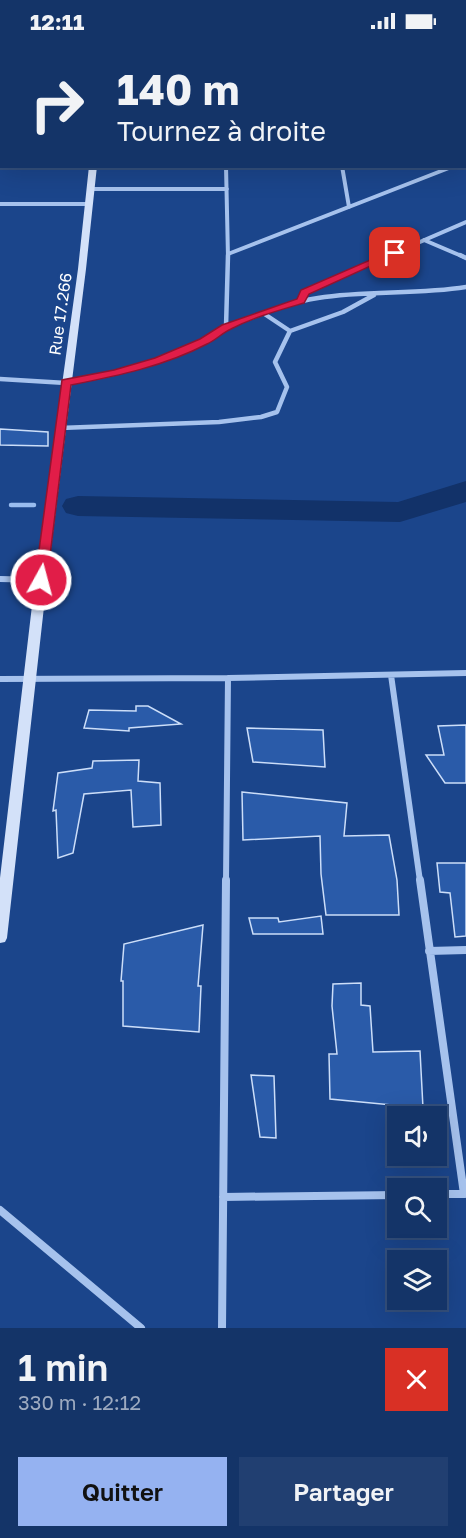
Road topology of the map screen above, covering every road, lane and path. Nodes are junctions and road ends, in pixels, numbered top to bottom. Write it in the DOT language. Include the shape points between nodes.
graph roads {
  1 [pos="93,168"];
  2 [pos="226,168"];
  3 [pos="342,168"];
  4 [pos="443,168"];
  5 [pos="90,189"];
  6 [pos="227,189"];
  7 [pos="0,204"];
  8 [pos="88,204"];
  9 [pos="349,207"];
  10 [pos="466,222"];
  11 [pos="424,240"];
  12 [pos="228,254"];
  13 [pos="466,258"];
  14 [pos="466,287"];
  15 [pos="377,293"];
  16 [pos="301,301"];
  17 [pos="263,313"];
  18 [pos="226,327"];
  19 [pos="290,331"];
  20 [pos="0,379"];
  21 [pos="66,383"];
  22 [pos="60,428"];
  23 [pos="0,579"];
  24 [pos="41,580"];
  25 [pos="466,673"];
  26 [pos="391,675"];
  27 [pos="228,678"];
  28 [pos="0,679"];
  29 [pos="29,680"];
  30 [pos="0,938"];
  31 [pos="466,950"];
  32 [pos="429,951"];
  33 [pos="447,1194"];
  34 [pos="465,1194"];
  35 [pos="387,1195"];
  36 [pos="223,1197"];
  37 [pos="0,1210"];
  38 [pos="141,1328"];
  39 [pos="222,1328"];
  1 -- 5 [label="main road, Rue 17.266"];
  2 -- 6 [label="street"];
  3 -- 9 [label="street"];
  4 -- 9 [label="street"];
  5 -- 6 [label="street"];
  5 -- 8 [label="main road, Rue 17.266"];
  6 -- 12 [label="street"];
  7 -- 8 [label="street"];
  8 -- 21 [label="main road, Rue 17.266"];
  9 -- 12 [label="street"];
  10 -- 11 [label="street"];
  11 -- 13 [label="street"];
  11 -- 16 [label="street" via="304,292"];
  12 -- 18 [label="street"];
  14 -- 15 [label="street"];
  15 -- 16 [label="street"];
  15 -- 19 [label="street" via="343,312"];
  16 -- 17 [label="street"];
  17 -- 18 [label="street"];
  17 -- 19 [label="street"];
  18 -- 21 [label="street" via="204,342 159,360"];
  19 -- 22 [label="street" via="275,362 286,392 280,408 272,414 219,422"];
  20 -- 21 [label="street"];
  21 -- 22 [label="main road, Rue 17.266"];
  22 -- 24 [label="main road, Rue 17.266"];
  23 -- 24 [label="street"];
  24 -- 29 [label="main road, Rue 17.266"];
  25 -- 26 [label="street"];
  26 -- 27 [label="street"];
  26 -- 32 [label="street"];
  27 -- 29 [label="street"];
  27 -- 36 [label="street"];
  28 -- 29 [label="street"];
  29 -- 30 [label="main road, Rue 17.266"];
  31 -- 32 [label="street"];
  32 -- 34 [label="street"];
  33 -- 34 [label="street"];
  35 -- 36 [label="street"];
  36 -- 39 [label="street"];
  37 -- 38 [label="street"];
}
